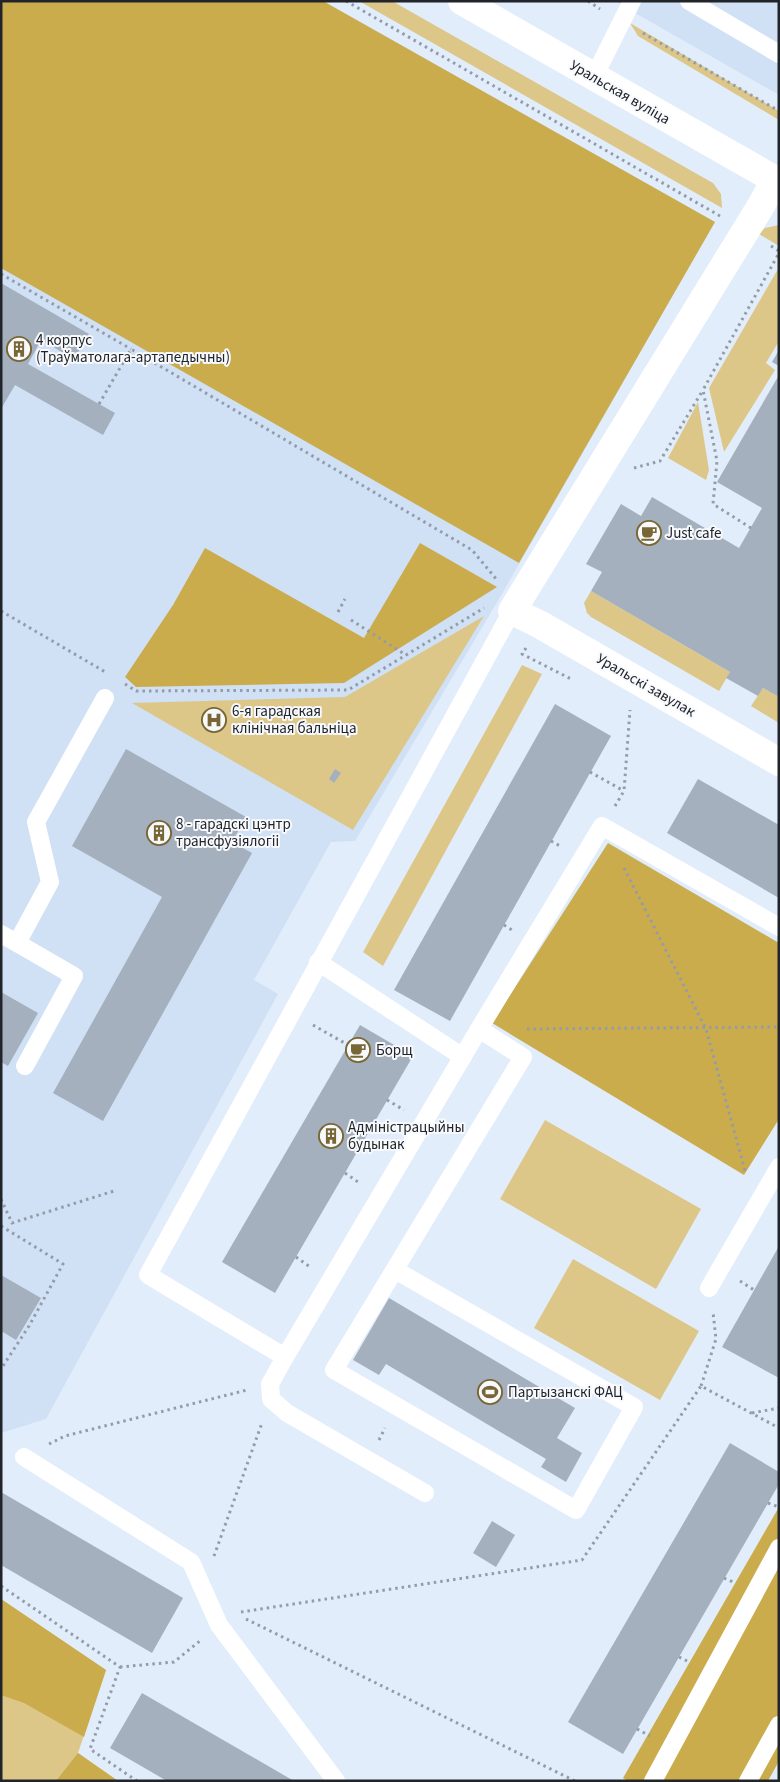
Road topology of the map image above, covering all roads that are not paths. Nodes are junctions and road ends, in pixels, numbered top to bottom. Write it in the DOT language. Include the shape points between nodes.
graph roads {
  1 [pos="462,1"];
  2 [pos="632,1"];
  3 [pos="689,1"];
  4 [pos="779,54"];
  5 [pos="594,77"];
  6 [pos="777,181"];
  7 [pos="501,607"];
  8 [pos="105,698"];
  9 [pos="779,762"];
  10 [pos="779,927"];
  11 [pos="1,934"];
  12 [pos="17,943"];
  13 [pos="318,962"];
  14 [pos="479,1029"];
  15 [pos="463,1057"];
  16 [pos="25,1066"];
  17 [pos="779,1167"];
  18 [pos="395,1270"];
  19 [pos="709,1288"];
  20 [pos="286,1357"];
  21 [pos="24,1457"];
  22 [pos="425,1493"];
  23 [pos="779,1548"];
  24 [pos="779,1725"];
  25 [pos="336,1781"];
  26 [pos="652,1781"];
  27 [pos="748,1781"];
  1 -- 5 [label="street, Уральская вуліца"];
  2 -- 5 [label="lane"];
  3 -- 4 [label="lane"];
  5 -- 6 [label="street, Уральская вуліца"];
  6 -- 7 [label="street"];
  7 -- 9 [label="street, Уральскі завулак" via="539,624"];
  7 -- 13 [label="lane"];
  8 -- 12 [label="lane" via="36,822 50,882"];
  10 -- 14 [label="lane" via="602,826"];
  11 -- 12 [label="lane"];
  12 -- 16 [label="lane" via="74,976"];
  13 -- 15 [label="lane"];
  13 -- 20 [label="lane" via="148,1275"];
  14 -- 15 [label="lane"];
  14 -- 18 [label="lane" via="523,1057"];
  15 -- 20 [label="lane"];
  17 -- 19 [label="lane"];
  18 -- 18 [label="lane" via="334,1370 576,1510 634,1407"];
  20 -- 22 [label="lane" via="271,1392 287,1413"];
  21 -- 25 [label="lane" via="191,1562 219,1625"];
  23 -- 26 [label="lane"];
  24 -- 27 [label="lane"];
}
